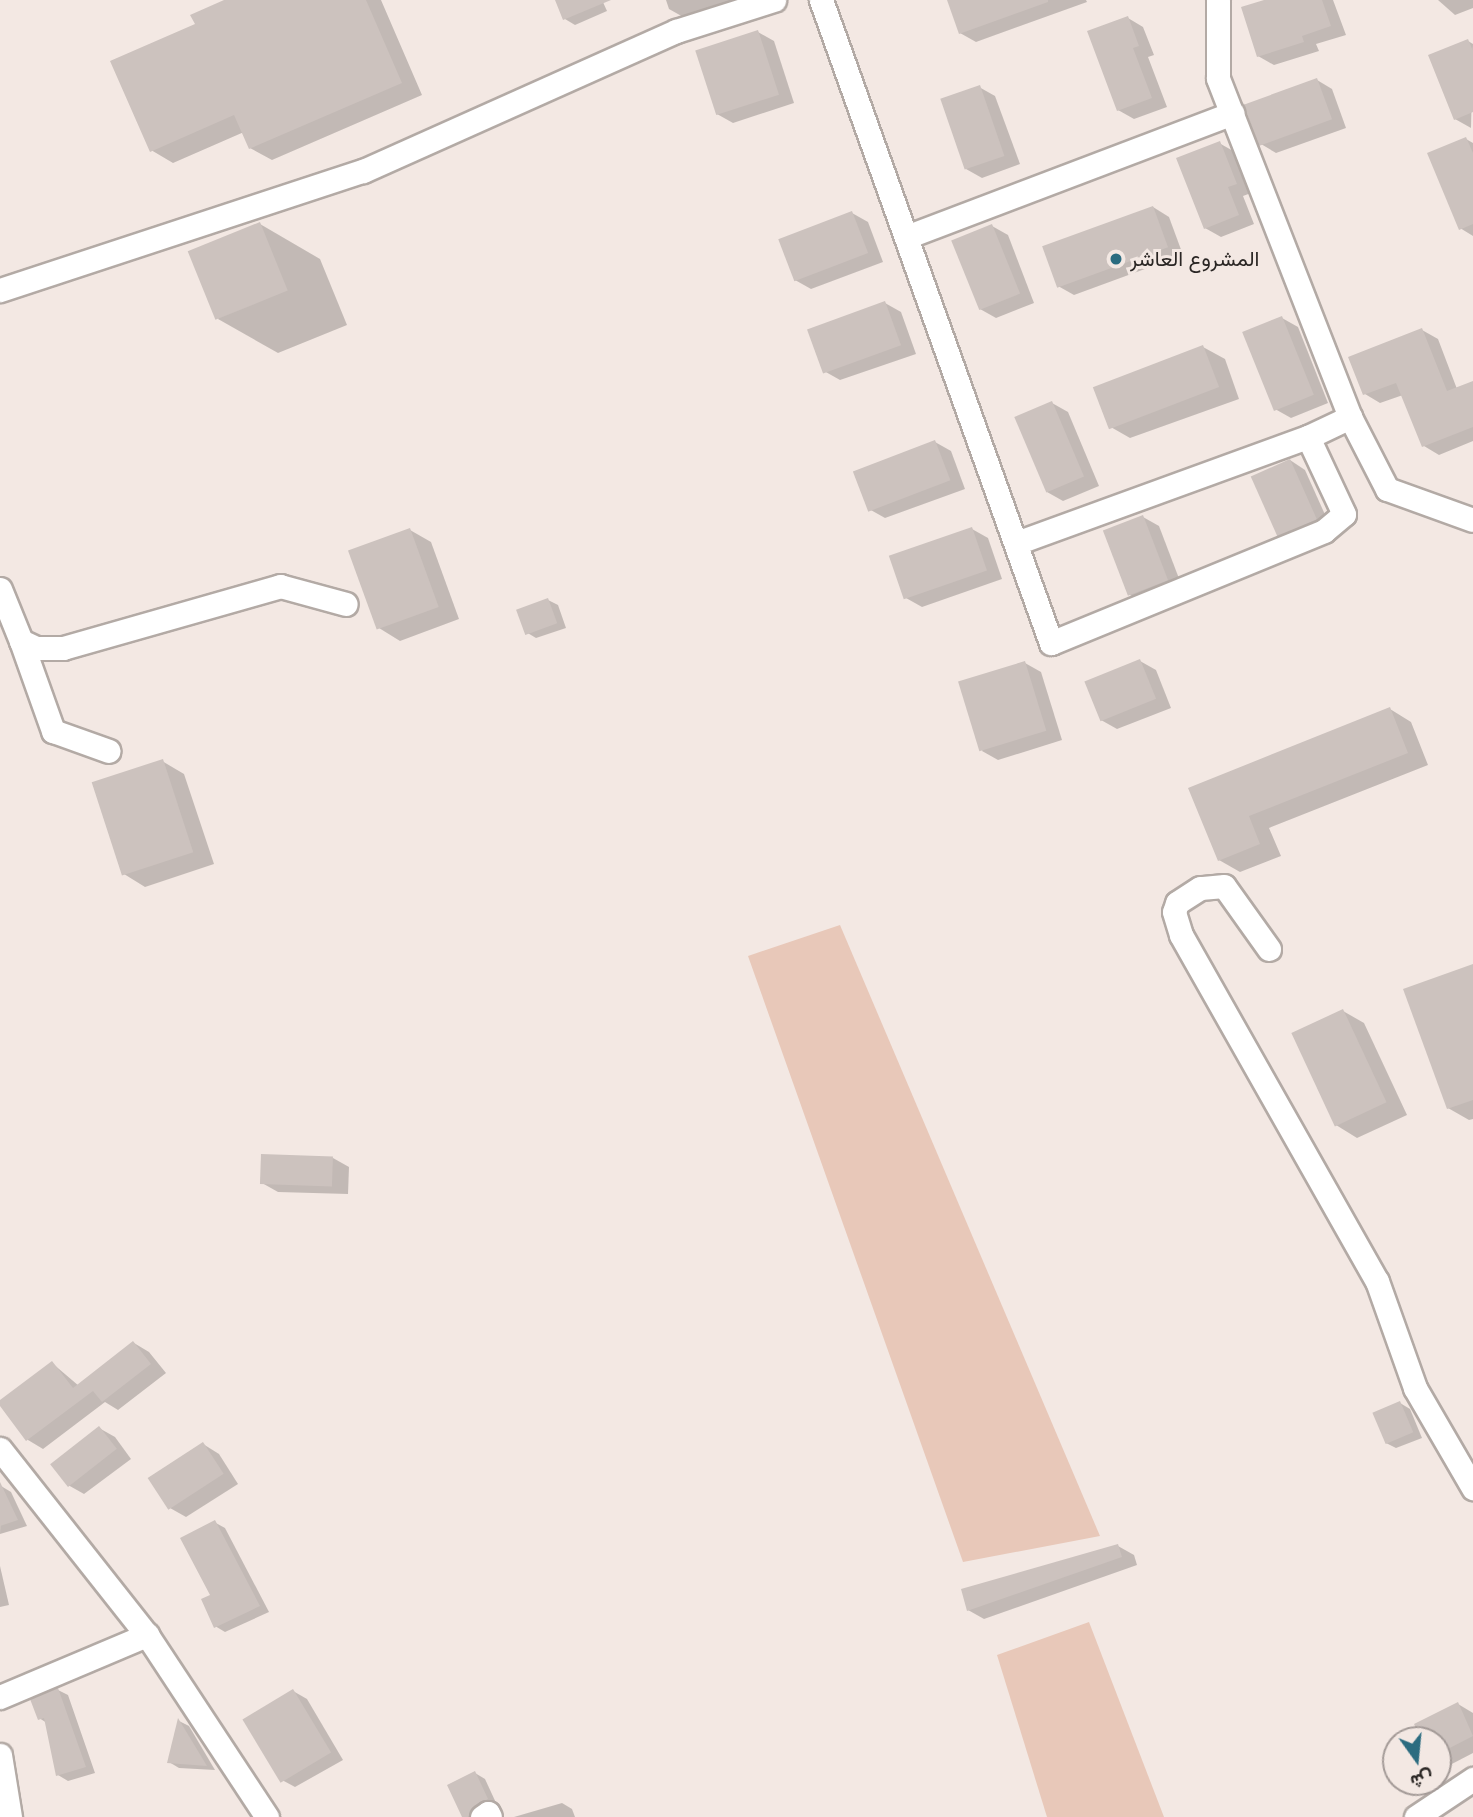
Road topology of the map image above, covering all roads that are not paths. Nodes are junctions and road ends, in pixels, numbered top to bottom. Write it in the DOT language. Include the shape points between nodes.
graph roads {
  1 [pos="774,0"];
  2 [pos="821,0"];
  3 [pos="1218,0"];
  4 [pos="1232,113"];
  5 [pos="909,236"];
  6 [pos="0,290"];
  7 [pos="1350,417"];
  8 [pos="1308,438"];
  9 [pos="1473,520"];
  10 [pos="1016,543"];
  11 [pos="0,589"];
  12 [pos="346,604"];
  13 [pos="20,641"];
  14 [pos="109,751"];
  15 [pos="1269,949"];
  16 [pos="0,1449"];
  17 [pos="1473,1488"];
  18 [pos="147,1635"];
  19 [pos="0,1697"];
  20 [pos="0,1755"];
  21 [pos="1473,1779"];
  22 [pos="10,1817"];
  23 [pos="267,1817"];
  24 [pos="482,1817"];
  25 [pos="490,1817"];
  26 [pos="1416,1817"];
  1 -- 6 [label="street" via="657,38 575,80 363,171"];
  2 -- 5 [label="street"];
  3 -- 4 [label="street" via="1218,78"];
  4 -- 5 [label="street"];
  4 -- 7 [label="street"];
  5 -- 10 [label="street"];
  7 -- 8 [label="street"];
  7 -- 9 [label="street" via="1387,489"];
  8 -- 10 [label="street"];
  8 -- 10 [label="street" via="1344,514 1324,531 1051,643"];
  11 -- 13 [label="street"];
  12 -- 13 [label="street" via="280,586 63,648 36,648"];
  13 -- 14 [label="street" via="53,731"];
  15 -- 17 [label="street" via="1224,886 1200,888 1177,903 1174,912 1181,935 1377,1281 1416,1388"];
  16 -- 18 [label="street"];
  18 -- 19 [label="street"];
  18 -- 23 [label="street"];
  20 -- 22 [label="street"];
  21 -- 26 [label="street"];
  24 -- 25 [label="street" via="488,1813"];
}
